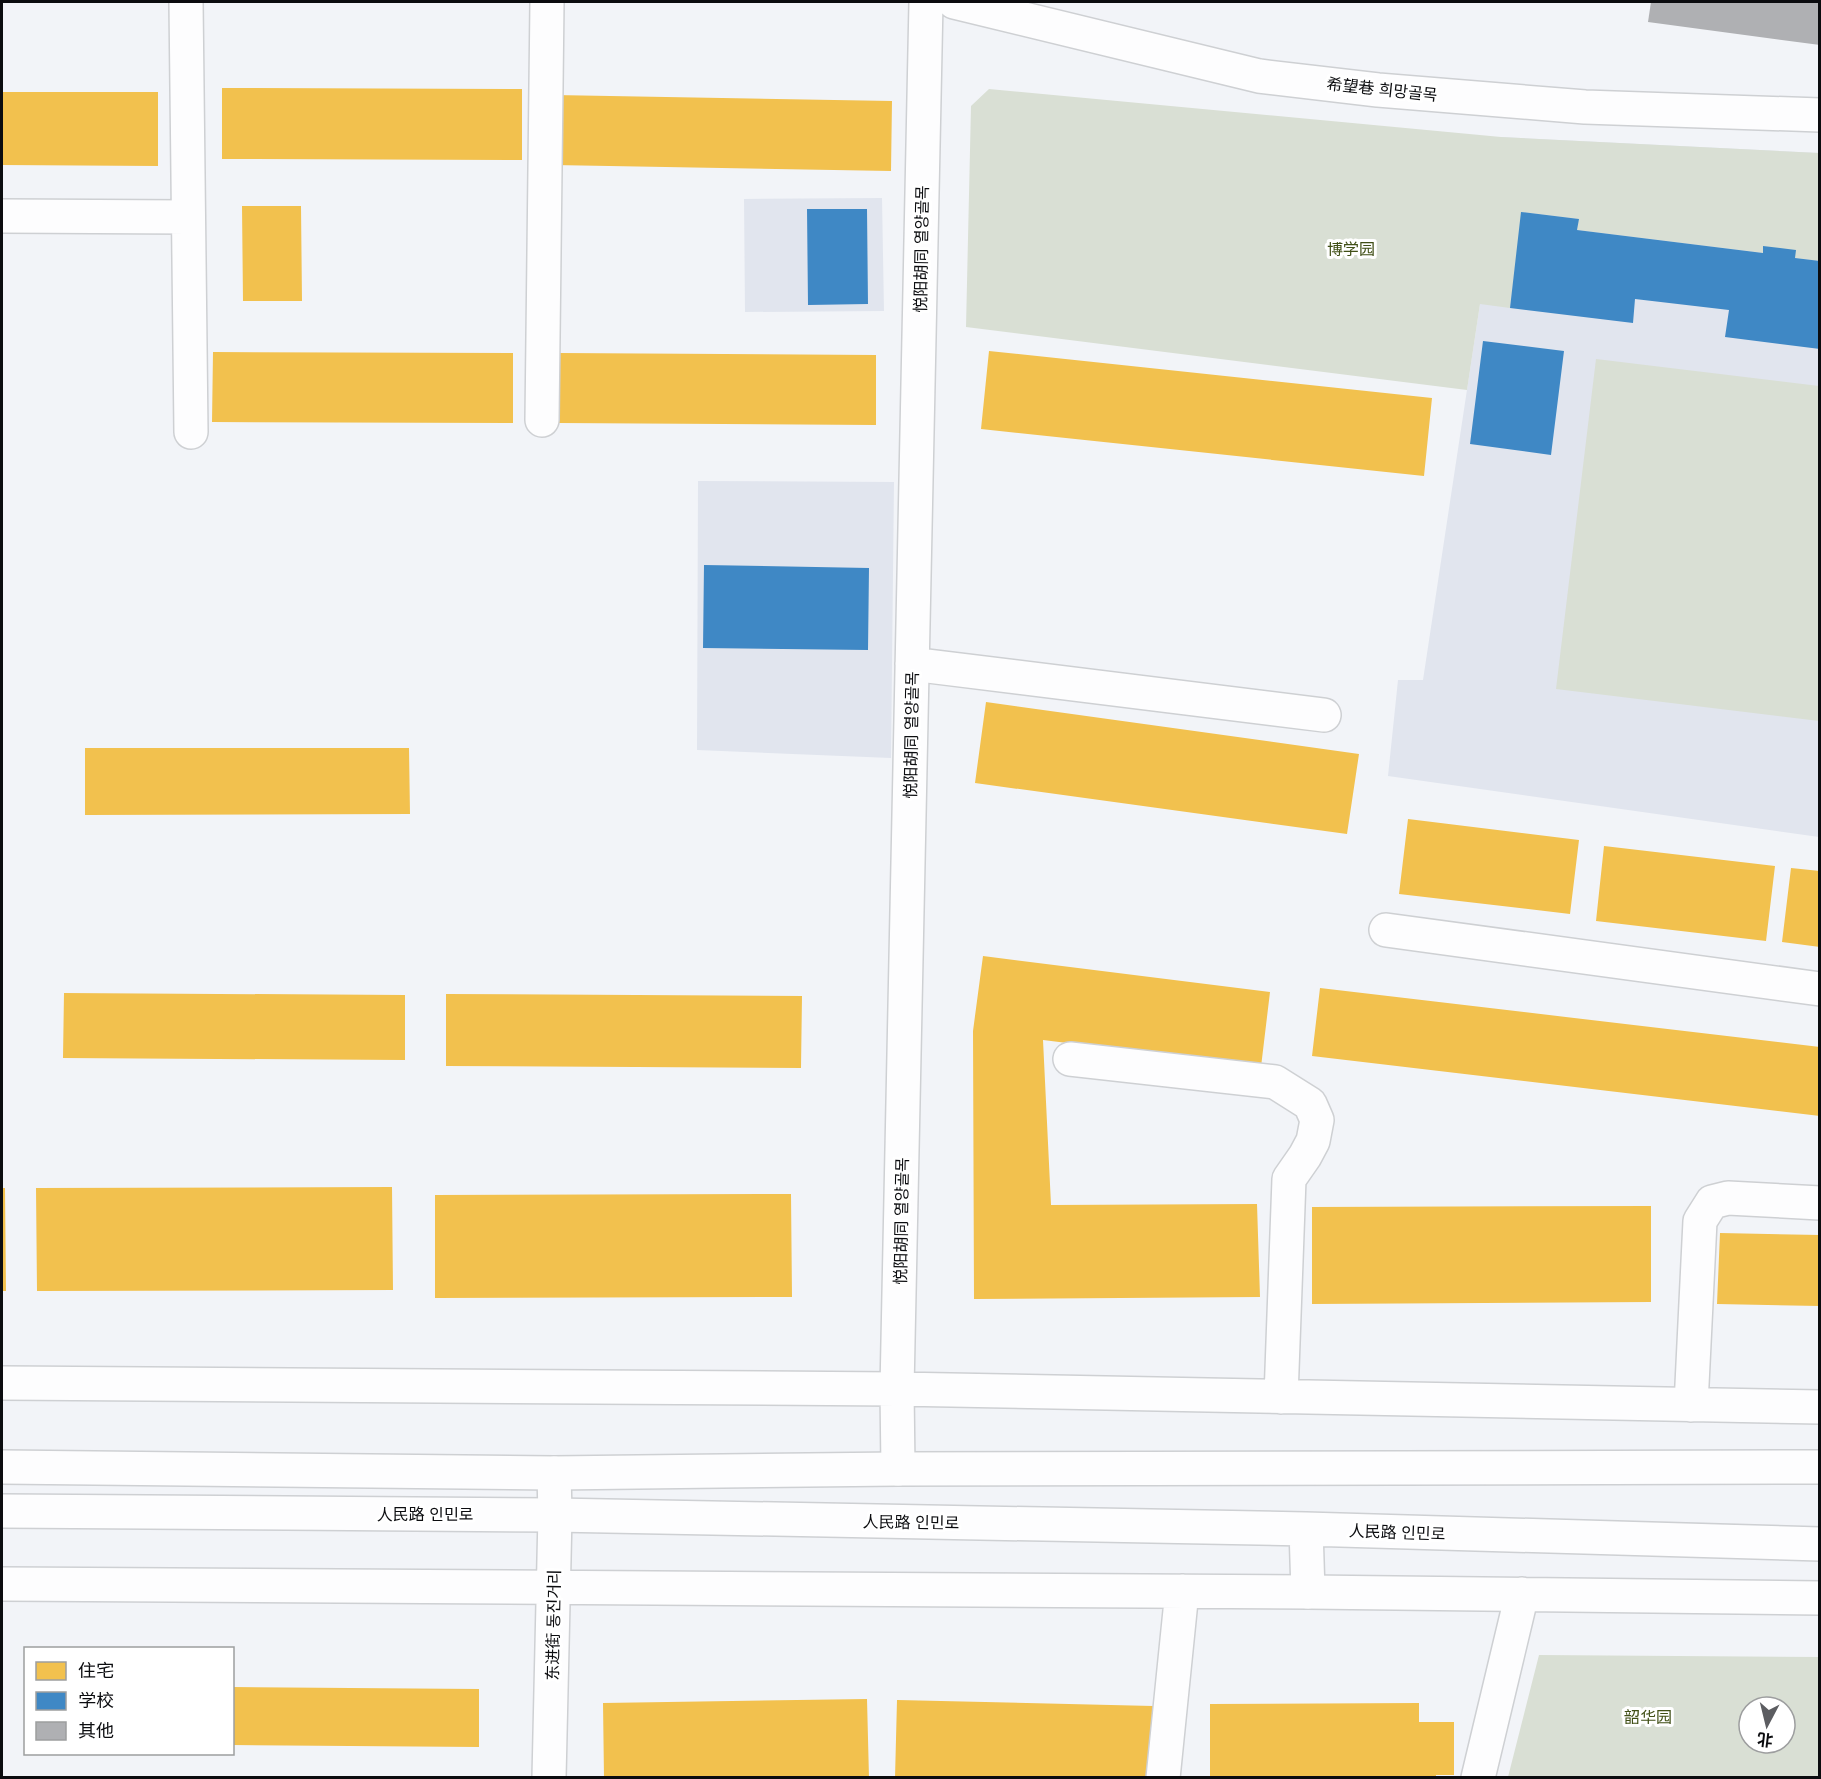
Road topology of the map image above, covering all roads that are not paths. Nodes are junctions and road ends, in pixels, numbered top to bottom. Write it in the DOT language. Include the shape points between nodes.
graph roads {
  1 [pos="186,2"];
  2 [pos="547,2"];
  3 [pos="926,2"];
  4 [pos="954,2"];
  5 [pos="1820,115"];
  6 [pos="2,216"];
  7 [pos="188,217"];
  8 [pos="542,420"];
  9 [pos="191,432"];
  10 [pos="912,664"];
  11 [pos="1324,714"];
  12 [pos="1386,930"];
  13 [pos="1820,989"];
  14 [pos="1070,1059"];
  15 [pos="1820,1203"];
  16 [pos="2,1383"];
  17 [pos="897,1389"];
  18 [pos="1281,1397"];
  19 [pos="1691,1405"];
  20 [pos="1820,1407"];
  21 [pos="2,1467"];
  22 [pos="1820,1467"];
  23 [pos="898,1469"];
  24 [pos="554,1473"];
  25 [pos="2,1511"];
  26 [pos="555,1515"];
  27 [pos="1306,1529"];
  28 [pos="1820,1544"];
  29 [pos="2,1584"];
  30 [pos="554,1587"];
  31 [pos="1182,1591"];
  32 [pos="1308,1592"];
  33 [pos="1522,1594"];
  34 [pos="1820,1598"];
  35 [pos="549,1778"];
  36 [pos="1163,1778"];
  37 [pos="1478,1778"];
  1 -- 7 [label="street"];
  2 -- 8 [label="street"];
  3 -- 10 [label="street, 悦阳胡同 열양골목"];
  4 -- 5 [label="street, 希望巷 희망골목" via="1258,76 1586,107"];
  6 -- 7 [label="street"];
  7 -- 9 [label="street"];
  10 -- 11 [label="street"];
  10 -- 17 [label="street, 悦阳胡同 열양골목"];
  12 -- 13 [label="street"];
  14 -- 18 [label="street" via="1275,1082 1310,1104 1317,1120 1313,1141 1289,1179"];
  15 -- 19 [label="street" via="1728,1198 1712,1202 1700,1221"];
  16 -- 17 [label="street"];
  17 -- 18 [label="street"];
  17 -- 23 [label="street, 悦阳胡同 열양골목"];
  18 -- 19 [label="street"];
  19 -- 20 [label="street"];
  21 -- 24 [label="street"];
  22 -- 23 [label="street"];
  23 -- 24 [label="street"];
  24 -- 26 [label="street, 东进街 동진거리"];
  25 -- 26 [label="street, 人民路 인민로"];
  26 -- 27 [label="street, 人民路 인민로"];
  26 -- 30 [label="street, 东进街 동진거리"];
  27 -- 28 [label="street, 人民路 인민로"];
  27 -- 32 [label="street"];
  29 -- 30 [label="street"];
  30 -- 31 [label="street"];
  30 -- 35 [label="street, 东进街 동진거리"];
  31 -- 32 [label="street"];
  31 -- 36 [label="street"];
  32 -- 33 [label="street"];
  33 -- 34 [label="street"];
  33 -- 37 [label="street"];
}
